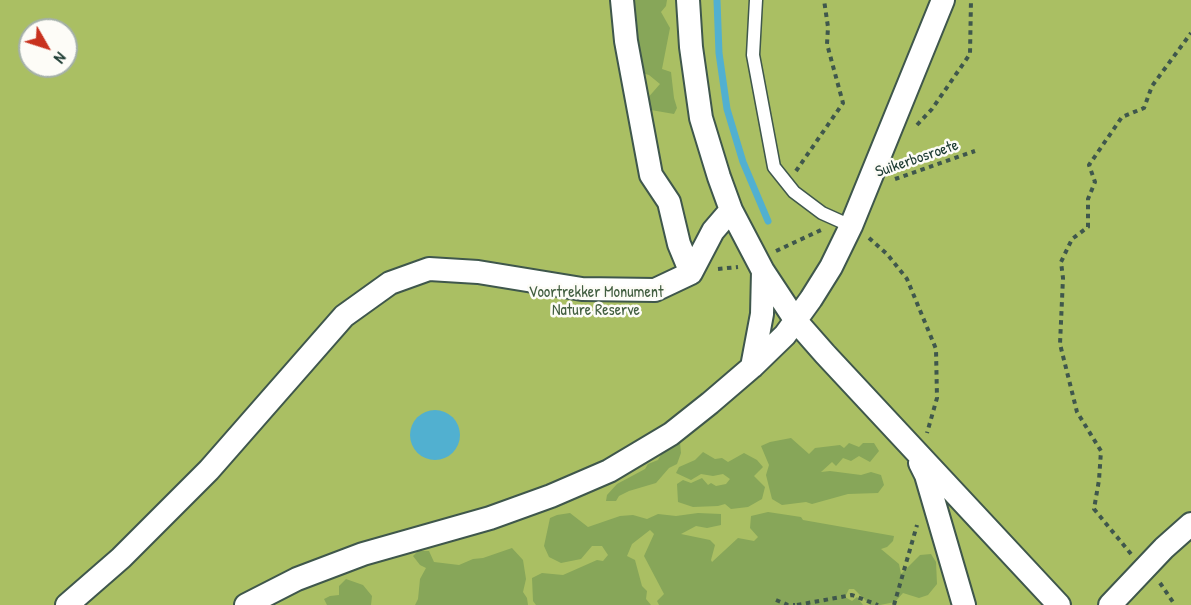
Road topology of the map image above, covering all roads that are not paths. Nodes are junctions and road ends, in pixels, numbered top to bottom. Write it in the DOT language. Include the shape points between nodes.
graph roads {
  1 [pos="622,0"];
  2 [pos="688,0"];
  3 [pos="756,0"];
  4 [pos="943,0"];
  5 [pos="731,210"];
  6 [pos="850,226"];
  7 [pos="765,263"];
  8 [pos="691,273"];
  9 [pos="796,321"];
  10 [pos="752,367"];
  11 [pos="916,439"];
  12 [pos="1191,524"];
  13 [pos="67,605"];
  14 [pos="246,605"];
  15 [pos="964,605"];
  16 [pos="1059,605"];
  17 [pos="1110,605"];
  1 -- 8 [label="street" via="651,175 669,202"];
  2 -- 5 [label="street" via="701,117"];
  3 -- 6 [label="lane" via="753,55 774,167 794,192 822,213"];
  4 -- 6 [label="street"];
  5 -- 7 [label="street"];
  5 -- 8 [label="street" via="713,231"];
  6 -- 9 [label="street" via="831,267"];
  7 -- 9 [label="street"];
  7 -- 10 [label="street" via="762,314"];
  8 -- 13 [label="street" via="656,290 582,290 478,272 429,269 390,283 344,316 209,470 121,558"];
  9 -- 10 [label="street"];
  9 -- 11 [label="street"];
  10 -- 14 [label="street" via="671,434 609,471 490,518 363,554 297,579"];
  11 -- 15 [label="street"];
  11 -- 16 [label="street"];
  12 -- 17 [label="street"];
}
